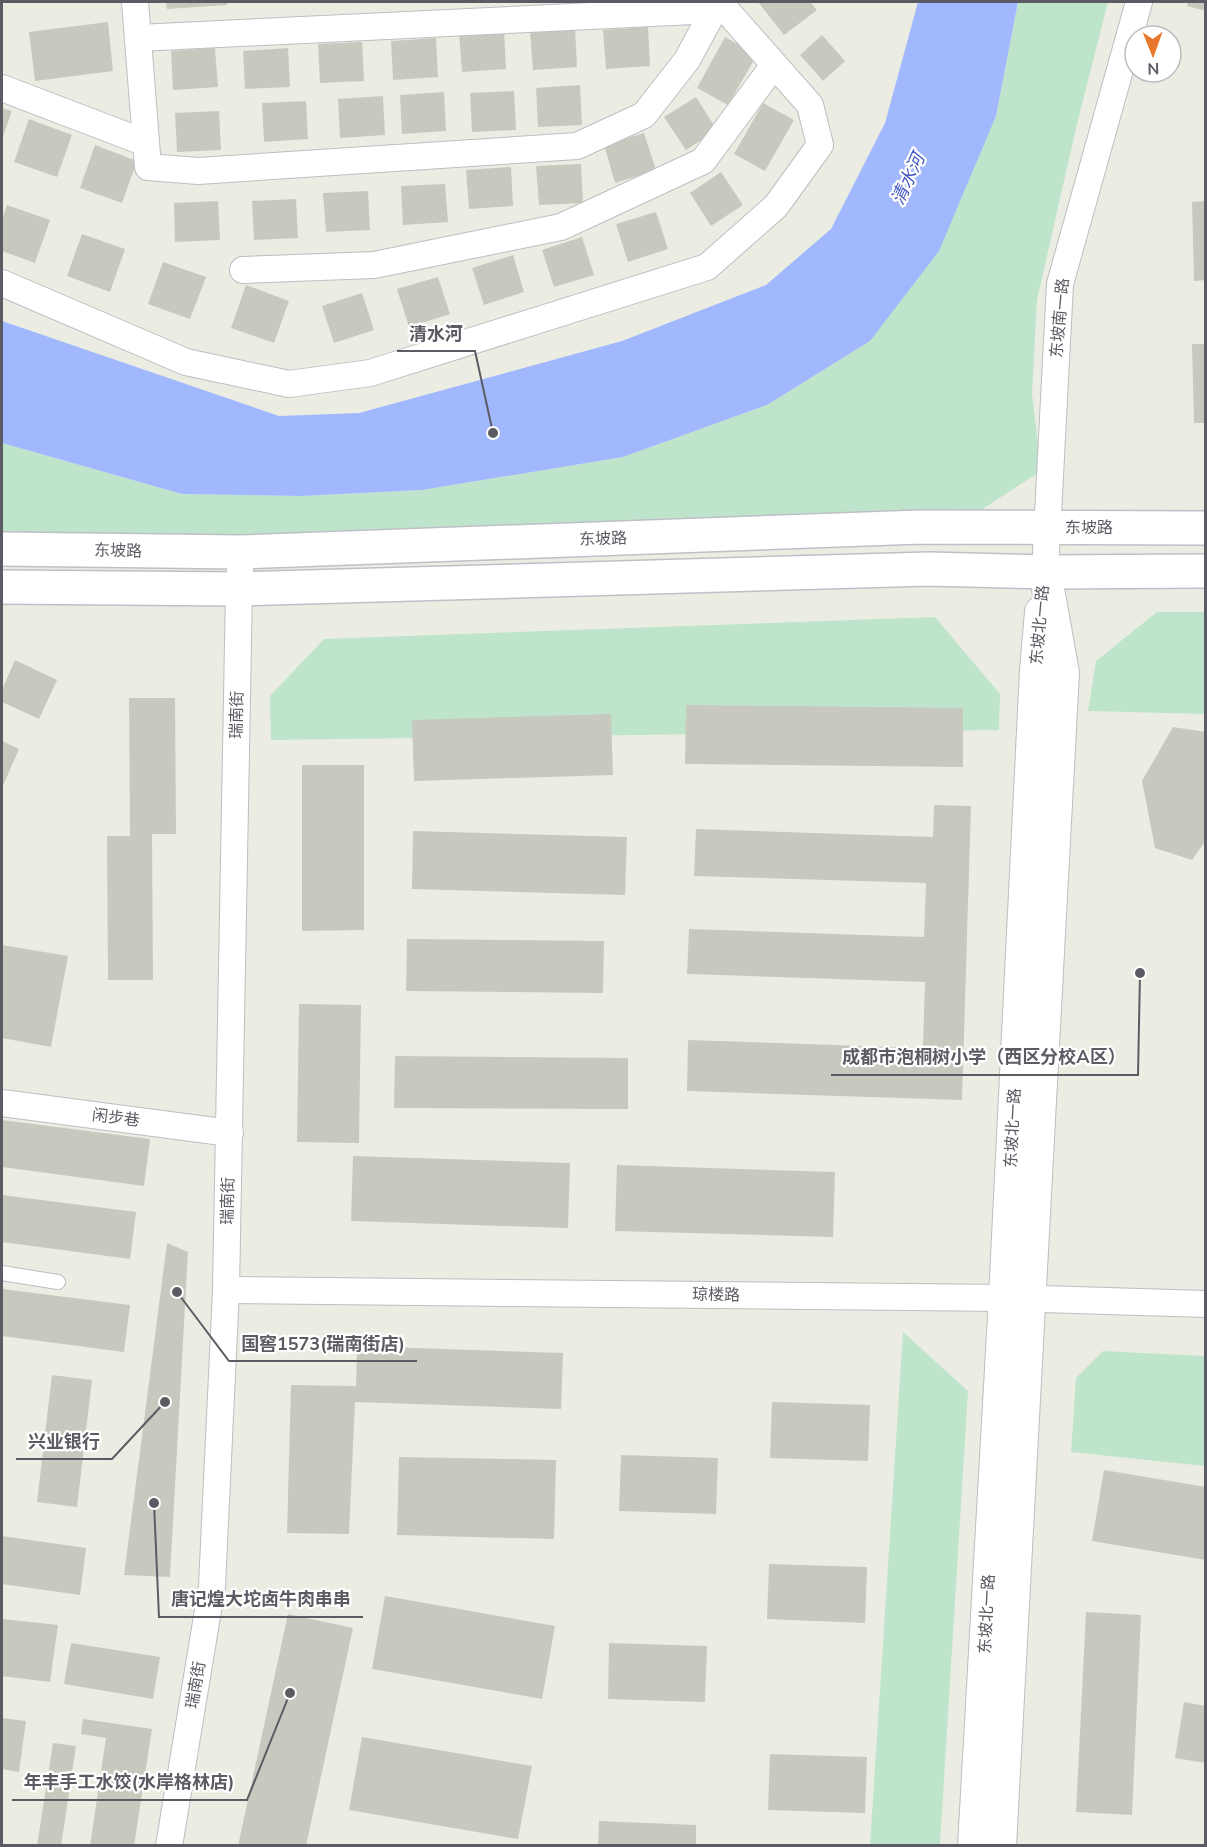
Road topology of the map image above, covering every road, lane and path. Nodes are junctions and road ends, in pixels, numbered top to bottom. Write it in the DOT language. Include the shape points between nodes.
graph roads {
  1 [pos="135,2"];
  2 [pos="719,2"];
  3 [pos="1139,2"];
  4 [pos="138,38"];
  5 [pos="774,65"];
  6 [pos="2,88"];
  7 [pos="146,143"];
  8 [pos="243,270"];
  9 [pos="2,284"];
  10 [pos="1047,528"];
  11 [pos="1206,528"];
  12 [pos="2,549"];
  13 [pos="241,552"];
  14 [pos="1206,571"];
  15 [pos="1045,572"];
  16 [pos="2,587"];
  17 [pos="239,589"];
  18 [pos="2,1103"];
  19 [pos="230,1133"];
  20 [pos="2,1273"];
  21 [pos="58,1282"];
  22 [pos="226,1290"];
  23 [pos="1017,1298"];
  24 [pos="1206,1304"];
  25 [pos="169,1845"];
  26 [pos="974,1845"];
  27 [pos="1000,1845"];
  1 -- 4 [label="street"];
  2 -- 5 [label="street"];
  3 -- 10 [label="street, 东坡南一路" via="1060,284"];
  4 -- 7 [label="street"];
  4 -- 7 [label="street" via="714,10 687,60 644,115 577,146 198,171 148,167"];
  5 -- 8 [label="street" via="703,161 561,227 374,265"];
  5 -- 9 [label="street" via="810,105 820,145 776,206 707,267 370,372 290,384 186,362"];
  6 -- 7 [label="street"];
  10 -- 11 [label="main road, 东坡路"];
  10 -- 13 [label="main road, 东坡路" via="908,527"];
  10 -- 15 [label="street, 东坡南一路"];
  12 -- 13 [label="main road, 东坡路"];
  13 -- 17 [label="street, 瑞南街"];
  14 -- 15 [label="main road"];
  15 -- 17 [label="main road" via="928,570"];
  15 -- 23 [label="street, 东坡北一路" via="1036,670"];
  16 -- 17 [label="main road"];
  17 -- 19 [label="street, 瑞南街"];
  18 -- 19 [label="street, 闲步巷"];
  19 -- 22 [label="street, 瑞南街"];
  20 -- 21 [label="lane"];
  22 -- 23 [label="street, 琼楼路"];
  22 -- 25 [label="street, 瑞南街" via="212,1586"];
  23 -- 24 [label="street, 琼楼路"];
  23 -- 26 [label="street, 东坡北一路"];
  23 -- 27 [label="street, 东坡北一路"];
}
